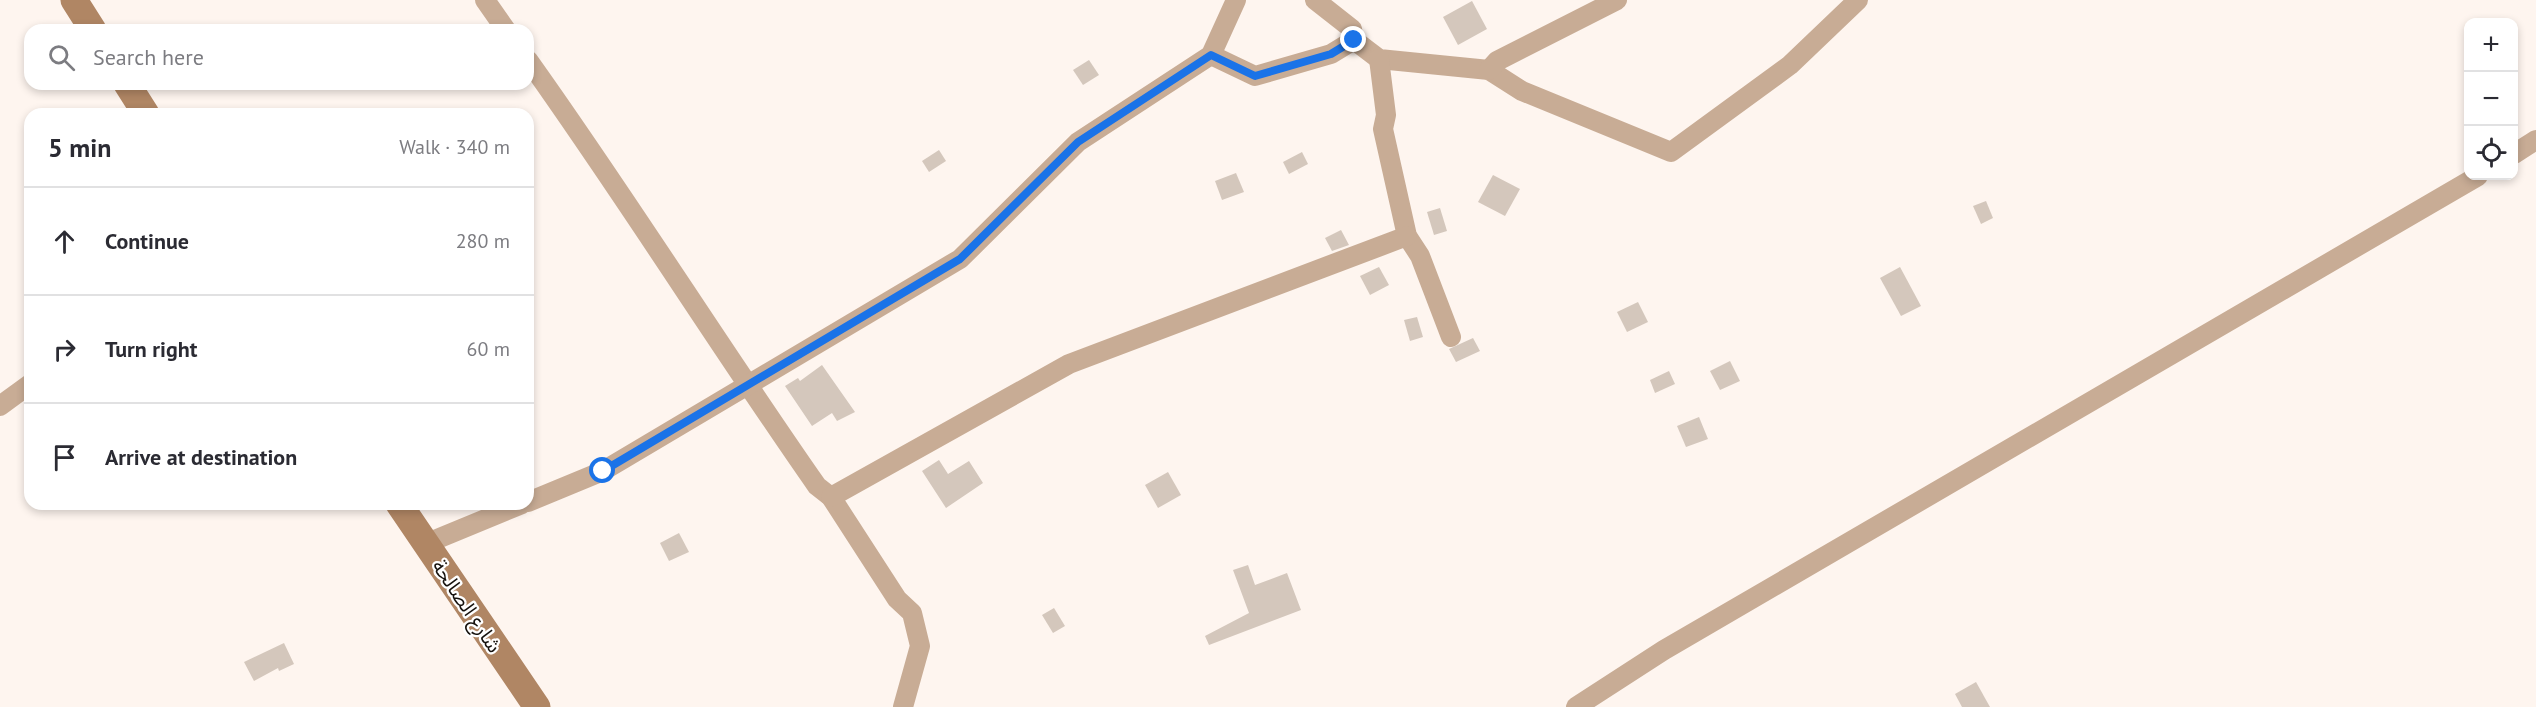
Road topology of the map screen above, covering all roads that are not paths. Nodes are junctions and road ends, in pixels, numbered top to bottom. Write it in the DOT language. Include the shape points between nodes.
graph roads {
  1 [pos="74,0"];
  2 [pos="485,0"];
  3 [pos="1236,0"];
  4 [pos="1315,0"];
  5 [pos="1617,0"];
  6 [pos="1858,0"];
  7 [pos="89,24"];
  8 [pos="502,24"];
  9 [pos="1354,40"];
  10 [pos="1211,55"];
  11 [pos="1379,59"];
  12 [pos="534,68"];
  13 [pos="1489,70"];
  14 [pos="131,90"];
  15 [pos="142,108"];
  16 [pos="2536,140"];
  17 [pos="2518,151"];
  18 [pos="2471,180"];
  19 [pos="1407,236"];
  20 [pos="1451,337"];
  21 [pos="747,386"];
  22 [pos="24,388"];
  23 [pos="0,406"];
  24 [pos="831,497"];
  25 [pos="534,500"];
  26 [pos="403,510"];
  27 [pos="507,510"];
  28 [pos="425,544"];
  29 [pos="537,707"];
  30 [pos="903,707"];
  31 [pos="1576,707"];
  1 -- 7 [label="main road"];
  2 -- 8 [label="street"];
  3 -- 10 [label="street"];
  4 -- 9 [label="street" via="1352,29"];
  5 -- 13 [label="street" via="1497,61"];
  6 -- 13 [label="street" via="1790,65 1671,152 1522,91"];
  9 -- 10 [label="street" via="1331,54 1255,76"];
  9 -- 11 [label="street"];
  10 -- 21 [label="street" via="1078,142 960,259"];
  11 -- 13 [label="street"];
  11 -- 19 [label="street" via="1386,115 1383,129"];
  12 -- 21 [label="street"];
  14 -- 15 [label="main road"];
  16 -- 17 [label="street"];
  18 -- 31 [label="street" via="1664,650"];
  19 -- 20 [label="street" via="1420,256"];
  19 -- 24 [label="street" via="1069,364"];
  21 -- 24 [label="street" via="818,486"];
  21 -- 25 [label="street" via="603,471"];
  22 -- 23 [label="street"];
  24 -- 30 [label="street" via="897,599 912,613 920,646"];
  26 -- 28 [label="main road, شارع الصالحة"];
  27 -- 28 [label="street"];
  28 -- 29 [label="main road, شارع الصالحة"];
}
